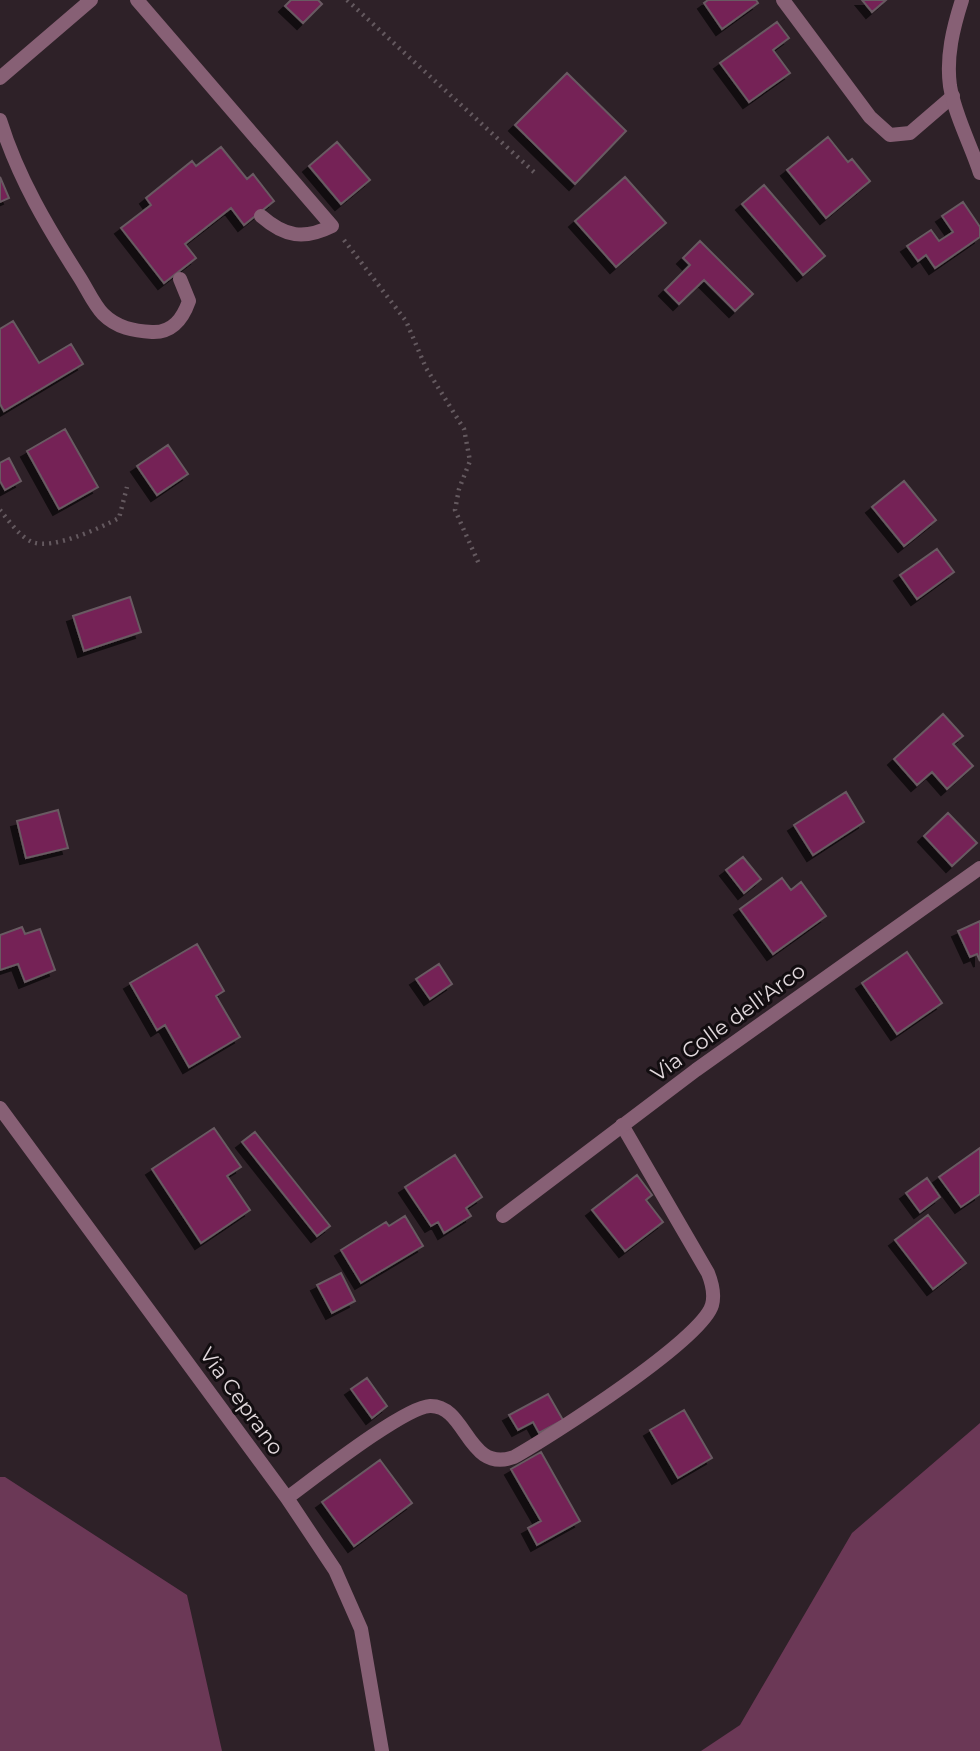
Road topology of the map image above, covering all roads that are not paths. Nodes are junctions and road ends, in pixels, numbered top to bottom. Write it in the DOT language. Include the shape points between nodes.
graph roads {
  1 [pos="91,0"];
  2 [pos="137,0"];
  3 [pos="783,0"];
  4 [pos="962,0"];
  5 [pos="0,78"];
  6 [pos="953,96"];
  7 [pos="0,120"];
  8 [pos="980,173"];
  9 [pos="261,216"];
  10 [pos="180,279"];
  11 [pos="980,868"];
  12 [pos="0,1108"];
  13 [pos="622,1125"];
  14 [pos="503,1216"];
  15 [pos="286,1498"];
  16 [pos="382,1751"];
  1 -- 5 [label="street"];
  2 -- 9 [label="street" via="332,226 319,233 282,232"];
  3 -- 6 [label="street" via="870,117 890,135 910,133"];
  4 -- 6 [label="street" via="949,58"];
  6 -- 8 [label="street"];
  7 -- 10 [label="street" via="40,216 103,314 128,331 158,332 174,326 189,300"];
  11 -- 13 [label="street, Via Colle dell'Arco"];
  12 -- 15 [label="street, Via Ceprano"];
  13 -- 14 [label="street, Via Colle dell'Arco"];
  13 -- 15 [label="street" via="708,1273 712,1304 700,1324 643,1372 514,1457 495,1460 486,1456 443,1409 422,1407"];
  15 -- 16 [label="street, Via Ceprano" via="335,1570 355,1611"];
}
